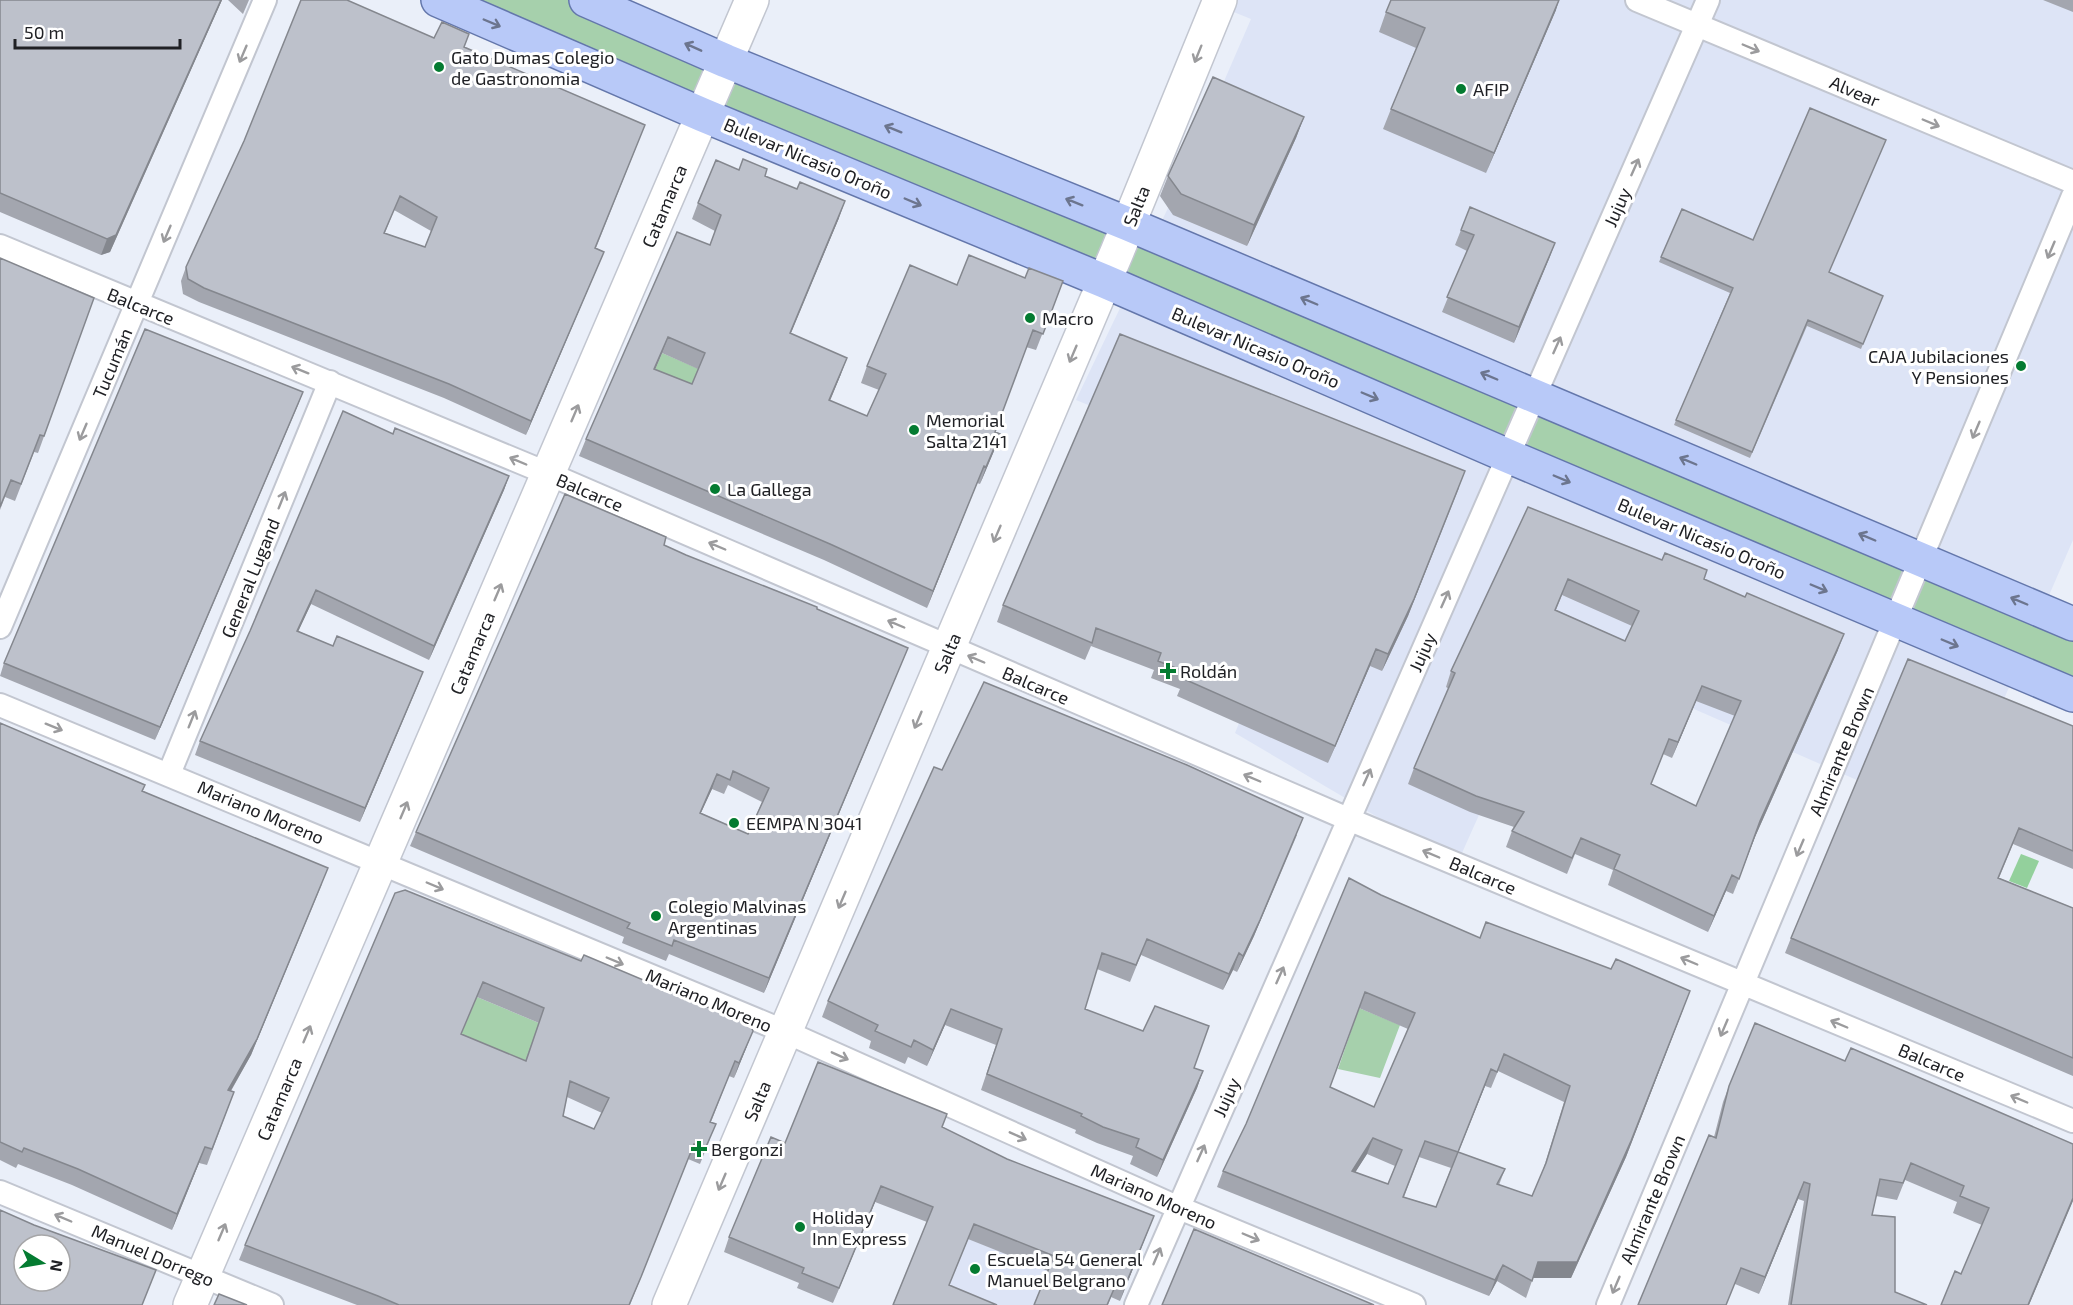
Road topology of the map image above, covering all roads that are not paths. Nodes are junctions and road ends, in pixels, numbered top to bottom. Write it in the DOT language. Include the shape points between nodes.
graph roads {
  1 [pos="265,0"];
  2 [pos="438,0"];
  3 [pos="586,0"];
  4 [pos="752,0"];
  5 [pos="1220,0"];
  6 [pos="1637,0"];
  7 [pos="1708,0"];
  8 [pos="1697,26"];
  9 [pos="726,61"];
  10 [pos="703,115"];
  11 [pos="2073,182"];
  12 [pos="2073,196"];
  13 [pos="1128,224"];
  14 [pos="0,246"];
  15 [pos="1104,281"];
  16 [pos="137,305"];
  17 [pos="330,382"];
  18 [pos="1535,396"];
  19 [pos="1508,456"];
  20 [pos="549,474"];
  21 [pos="1921,560"];
  22 [pos="1896,620"];
  23 [pos="2073,624"];
  24 [pos="0,627"];
  25 [pos="949,647"];
  26 [pos="2073,695"];
  27 [pos="0,705"];
  28 [pos="169,774"];
  29 [pos="1348,819"];
  30 [pos="381,864"];
  31 [pos="1743,984"];
  32 [pos="786,1032"];
  33 [pos="2073,1121"];
  34 [pos="0,1192"];
  35 [pos="1178,1207"];
  36 [pos="196,1290"];
  37 [pos="273,1305"];
  38 [pos="669,1305"];
  39 [pos="1136,1305"];
  40 [pos="1414,1305"];
  41 [pos="1608,1305"];
  1 -- 16 [label="street, Tucumán, one-way"];
  2 -- 10 [label="main road, Bulevar Nicasio Oroño, one-way"];
  9 -- 3 [label="main road, one-way"];
  4 -- 9 [label="main road, Catamarca"];
  5 -- 13 [label="main road, Salta, one-way"];
  6 -- 8 [label="street, Alvear"];
  7 -- 8 [label="street, Jujuy"];
  8 -- 11 [label="street, Alvear, one-way"];
  18 -- 8 [label="street, Jujuy, one-way"];
  9 -- 10 [label="main road, Catamarca"];
  13 -- 9 [label="main road, one-way"];
  10 -- 15 [label="main road, Bulevar Nicasio Oroño, one-way"];
  20 -- 10 [label="main road, Catamarca, one-way"];
  12 -- 21 [label="street, Almirante Brown, one-way"];
  13 -- 15 [label="main road, Salta"];
  18 -- 13 [label="main road, one-way"];
  14 -- 16 [label="street, Balcarce"];
  15 -- 19 [label="main road, Bulevar Nicasio Oroño, one-way"];
  15 -- 25 [label="main road, Salta, one-way"];
  17 -- 16 [label="street, Balcarce, one-way"];
  16 -- 24 [label="street, Tucumán, one-way"];
  20 -- 17 [label="street, Balcarce, one-way"];
  28 -- 17 [label="street, General Lugand, one-way"];
  18 -- 19 [label="street, Jujuy"];
  21 -- 18 [label="main road, one-way"];
  19 -- 22 [label="main road, Bulevar Nicasio Oroño, one-way"];
  29 -- 19 [label="street, Jujuy, one-way"];
  25 -- 20 [label="street, Balcarce, one-way"];
  30 -- 20 [label="main road, Catamarca, one-way"];
  21 -- 22 [label="street, Almirante Brown"];
  23 -- 21 [label="main road, one-way"];
  22 -- 26 [label="main road, Bulevar Nicasio Oroño, one-way"];
  22 -- 31 [label="street, Almirante Brown, one-way"];
  29 -- 25 [label="street, Balcarce, one-way"];
  25 -- 32 [label="main road, Salta, one-way"];
  27 -- 28 [label="street, Mariano Moreno, one-way"];
  28 -- 30 [label="street, Mariano Moreno"];
  31 -- 29 [label="street, Balcarce, one-way"];
  35 -- 29 [label="street, Jujuy, one-way"];
  30 -- 32 [label="street, Mariano Moreno, one-way"];
  36 -- 30 [label="main road, Catamarca, one-way"];
  33 -- 31 [label="street, Balcarce, one-way"];
  31 -- 41 [label="street, Almirante Brown, one-way"];
  32 -- 35 [label="street, Mariano Moreno, one-way"];
  32 -- 38 [label="main road, Salta, one-way"];
  36 -- 34 [label="street, Manuel Dorrego, one-way"];
  39 -- 35 [label="street, Jujuy, one-way"];
  35 -- 40 [label="street, Mariano Moreno, one-way"];
  36 -- 37 [label="street, Manuel Dorrego"];
}
